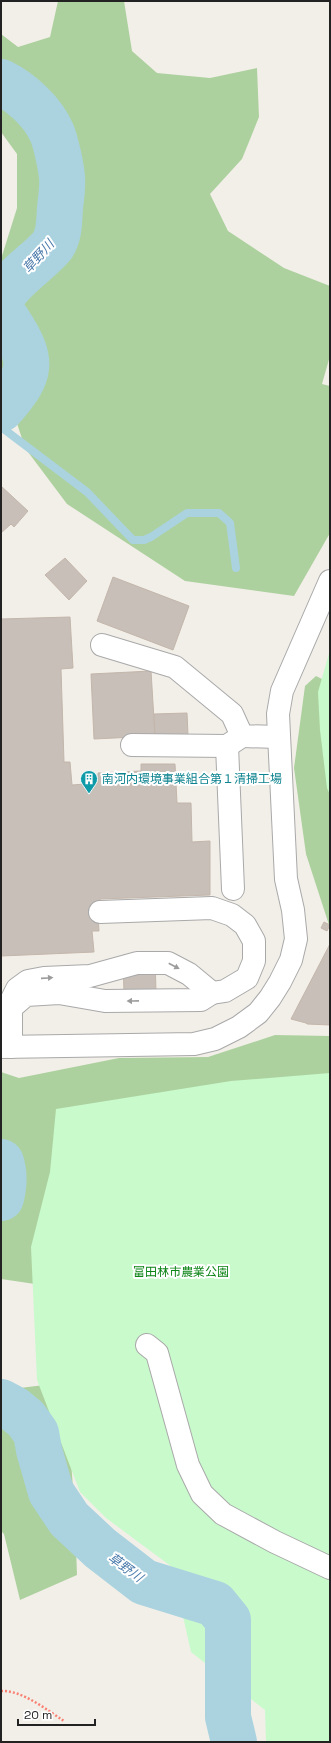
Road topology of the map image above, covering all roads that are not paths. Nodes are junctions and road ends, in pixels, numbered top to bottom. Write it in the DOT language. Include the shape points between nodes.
graph roads {
  1 [pos="330,581"];
  2 [pos="102,645"];
  3 [pos="278,737"];
  4 [pos="235,741"];
  5 [pos="132,745"];
  6 [pos="233,889"];
  7 [pos="100,912"];
  8 [pos="212,993"];
  9 [pos="11,1008"];
  10 [pos="6,1047"];
  11 [pos="147,1345"];
  12 [pos="330,1568"];
  1 -- 3 [label="street" via="282,691"];
  2 -- 4 [label="street" via="175,667 232,714"];
  3 -- 4 [label="street"];
  3 -- 10 [label="street" via="286,879 296,939 291,960 280,982 258,1013 239,1028 215,1039 194,1044"];
  4 -- 5 [label="street"];
  4 -- 6 [label="street"];
  7 -- 8 [label="street" via="212,908 232,915 245,925 254,941 254,962 246,978 225,992"];
  8 -- 9 [label="street, one-way" via="201,1000 105,1001 59,993 26,995"];
  9 -- 8 [label="street, one-way" via="17,989 28,981 90,976 137,963 168,963 189,974"];
  9 -- 10 [label="street"];
  11 -- 12 [label="street" via="157,1353 188,1465 202,1494 223,1514"];
}
